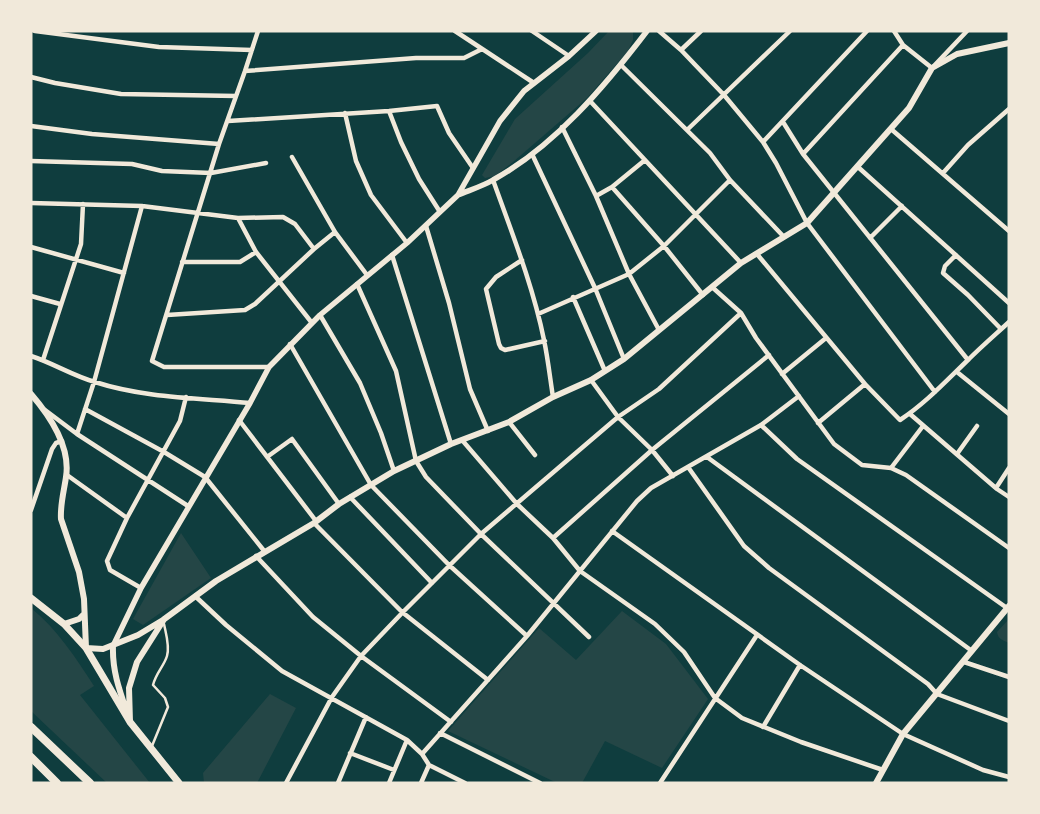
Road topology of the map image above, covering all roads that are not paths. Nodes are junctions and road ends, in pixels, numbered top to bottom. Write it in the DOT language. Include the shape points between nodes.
graph roads {
  1 [pos="35,31"];
  2 [pos="258,31"];
  3 [pos="455,31"];
  4 [pos="532,31"];
  5 [pos="596,31"];
  6 [pos="647,31"];
  7 [pos="701,31"];
  8 [pos="790,31"];
  9 [pos="867,31"];
  10 [pos="894,31"];
  11 [pos="967,31"];
  12 [pos="663,32"];
  13 [pos="1009,43"];
  14 [pos="903,45"];
  15 [pos="482,49"];
  16 [pos="252,50"];
  17 [pos="681,50"];
  18 [pos="569,56"];
  19 [pos="621,65"];
  20 [pos="932,68"];
  21 [pos="245,71"];
  22 [pos="31,77"];
  23 [pos="534,83"];
  24 [pos="724,94"];
  25 [pos="236,96"];
  26 [pos="590,101"];
  27 [pos="1009,109"];
  28 [pos="389,111"];
  29 [pos="345,113"];
  30 [pos="1006,114"];
  31 [pos="228,120"];
  32 [pos="783,122"];
  33 [pos="31,126"];
  34 [pos="562,127"];
  35 [pos="892,128"];
  36 [pos="687,130"];
  37 [pos="764,142"];
  38 [pos="219,144"];
  39 [pos="532,154"];
  40 [pos="803,154"];
  41 [pos="292,157"];
  42 [pos="646,160"];
  43 [pos="31,161"];
  44 [pos="266,163"];
  45 [pos="858,167"];
  46 [pos="473,168"];
  47 [pos="211,173"];
  48 [pos="944,173"];
  49 [pos="493,180"];
  50 [pos="730,180"];
  51 [pos="612,187"];
  52 [pos="835,193"];
  53 [pos="458,195"];
  54 [pos="596,196"];
  55 [pos="31,203"];
  56 [pos="83,204"];
  57 [pos="142,206"];
  58 [pos="902,206"];
  59 [pos="199,212"];
  60 [pos="440,212"];
  61 [pos="696,214"];
  62 [pos="238,218"];
  63 [pos="807,224"];
  64 [pos="426,226"];
  65 [pos="1009,231"];
  66 [pos="336,232"];
  67 [pos="784,237"];
  68 [pos="870,238"];
  69 [pos="407,243"];
  70 [pos="664,246"];
  71 [pos="31,247"];
  72 [pos="314,249"];
  73 [pos="256,252"];
  74 [pos="392,254"];
  75 [pos="758,254"];
  76 [pos="956,255"];
  77 [pos="76,259"];
  78 [pos="522,260"];
  79 [pos="182,262"];
  80 [pos="741,262"];
  81 [pos="124,273"];
  82 [pos="629,274"];
  83 [pos="367,275"];
  84 [pos="280,281"];
  85 [pos="357,284"];
  86 [pos="712,287"];
  87 [pos="595,288"];
  88 [pos="702,295"];
  89 [pos="31,296"];
  90 [pos="573,297"];
  91 [pos="1009,302"];
  92 [pos="60,304"];
  93 [pos="741,313"];
  94 [pos="538,314"];
  95 [pos="167,315"];
  96 [pos="320,315"];
  97 [pos="1009,322"];
  98 [pos="312,323"];
  99 [pos="1002,329"];
  100 [pos="659,330"];
  101 [pos="826,338"];
  102 [pos="544,341"];
  103 [pos="290,344"];
  104 [pos="31,356"];
  105 [pos="769,356"];
  106 [pos="624,359"];
  107 [pos="43,360"];
  108 [pos="968,360"];
  109 [pos="269,367"];
  110 [pos="605,371"];
  111 [pos="957,372"];
  112 [pos="782,374"];
  113 [pos="591,380"];
  114 [pos="94,382"];
  115 [pos="865,384"];
  116 [pos="935,392"];
  117 [pos="31,394"];
  118 [pos="799,396"];
  119 [pos="186,397"];
  120 [pos="554,397"];
  121 [pos="250,403"];
  122 [pos="42,407"];
  123 [pos="85,409"];
  124 [pos="910,414"];
  125 [pos="1009,414"];
  126 [pos="618,418"];
  127 [pos="239,420"];
  128 [pos="509,422"];
  129 [pos="818,422"];
  130 [pos="761,425"];
  131 [pos="923,426"];
  132 [pos="977,426"];
  133 [pos="488,431"];
  134 [pos="77,434"];
  135 [pos="462,440"];
  136 [pos="62,441"];
  137 [pos="451,444"];
  138 [pos="652,450"];
  139 [pos="164,452"];
  140 [pos="957,454"];
  141 [pos="535,456"];
  142 [pos="267,457"];
  143 [pos="707,457"];
  144 [pos="416,461"];
  145 [pos="688,467"];
  146 [pos="891,468"];
  147 [pos="1009,468"];
  148 [pos="394,471"];
  149 [pos="67,475"];
  150 [pos="673,476"];
  151 [pos="205,477"];
  152 [pos="148,481"];
  153 [pos="371,485"];
  154 [pos="996,488"];
  155 [pos="1009,497"];
  156 [pos="350,498"];
  157 [pos="339,504"];
  158 [pos="516,504"];
  159 [pos="188,506"];
  160 [pos="31,510"];
  161 [pos="127,518"];
  162 [pos="315,522"];
  163 [pos="612,531"];
  164 [pos="481,534"];
  165 [pos="553,538"];
  166 [pos="1009,548"];
  167 [pos="264,552"];
  168 [pos="256,556"];
  169 [pos="450,565"];
  170 [pos="580,571"];
  171 [pos="432,583"];
  172 [pos="141,588"];
  173 [pos="195,596"];
  174 [pos="31,598"];
  175 [pos="553,604"];
  176 [pos="1008,607"];
  177 [pos="403,612"];
  178 [pos="84,614"];
  179 [pos="163,620"];
  180 [pos="64,624"];
  181 [pos="757,635"];
  182 [pos="527,636"];
  183 [pos="589,637"];
  184 [pos="113,646"];
  185 [pos="86,648"];
  186 [pos="972,651"];
  187 [pos="361,656"];
  188 [pos="964,662"];
  189 [pos="800,666"];
  190 [pos="1009,677"];
  191 [pos="488,680"];
  192 [pos="936,694"];
  193 [pos="332,697"];
  194 [pos="715,698"];
  195 [pos="366,717"];
  196 [pos="1009,721"];
  197 [pos="130,722"];
  198 [pos="451,722"];
  199 [pos="31,727"];
  200 [pos="764,727"];
  201 [pos="440,733"];
  202 [pos="903,734"];
  203 [pos="407,740"];
  204 [pos="151,748"];
  205 [pos="350,753"];
  206 [pos="422,754"];
  207 [pos="31,758"];
  208 [pos="429,765"];
  209 [pos="394,770"];
  210 [pos="883,770"];
  211 [pos="1009,777"];
  212 [pos="57,783"];
  213 [pos="90,783"];
  214 [pos="178,783"];
  215 [pos="286,783"];
  216 [pos="338,783"];
  217 [pos="389,783"];
  218 [pos="421,783"];
  219 [pos="464,783"];
  220 [pos="540,783"];
  221 [pos="660,783"];
  222 [pos="876,783"];
  1 -- 16 [label="street" via="160,47"];
  2 -- 16 [label="street"];
  3 -- 15 [label="street"];
  4 -- 18 [label="street"];
  5 -- 18 [label="street"];
  6 -- 19 [label="street"];
  7 -- 17 [label="street"];
  8 -- 24 [label="street"];
  9 -- 32 [label="street"];
  10 -- 14 [label="street"];
  11 -- 20 [label="street"];
  12 -- 17 [label="street"];
  13 -- 20 [label="main road" via="957,54"];
  14 -- 20 [label="street"];
  14 -- 40 [label="street"];
  15 -- 21 [label="street" via="464,58 416,58"];
  15 -- 23 [label="street"];
  16 -- 21 [label="street"];
  17 -- 24 [label="street"];
  18 -- 23 [label="street"];
  19 -- 26 [label="street"];
  19 -- 36 [label="street"];
  20 -- 35 [label="main road" via="909,108"];
  21 -- 25 [label="street"];
  22 -- 25 [label="street" via="121,94"];
  23 -- 46 [label="street" via="500,121"];
  24 -- 36 [label="street"];
  24 -- 37 [label="street"];
  25 -- 31 [label="street"];
  26 -- 34 [label="street"];
  26 -- 42 [label="street"];
  27 -- 30 [label="street"];
  28 -- 29 [label="street"];
  28 -- 46 [label="street" via="437,106 449,133"];
  28 -- 60 [label="street" via="419,179"];
  29 -- 31 [label="street"];
  29 -- 69 [label="street" via="356,161 371,195"];
  30 -- 48 [label="street" via="968,145"];
  31 -- 38 [label="street"];
  32 -- 37 [label="street"];
  32 -- 40 [label="street"];
  33 -- 38 [label="street"];
  34 -- 39 [label="street"];
  34 -- 54 [label="street"];
  35 -- 45 [label="main road"];
  35 -- 48 [label="street"];
  36 -- 50 [label="street"];
  37 -- 63 [label="street"];
  38 -- 47 [label="street"];
  39 -- 49 [label="street"];
  39 -- 87 [label="street"];
  40 -- 52 [label="street"];
  41 -- 66 [label="street"];
  42 -- 51 [label="street"];
  42 -- 61 [label="street"];
  43 -- 47 [label="street" via="132,164 162,171"];
  44 -- 47 [label="street"];
  45 -- 52 [label="main road"];
  45 -- 58 [label="street"];
  46 -- 53 [label="street"];
  47 -- 59 [label="street"];
  48 -- 65 [label="street"];
  49 -- 53 [label="street"];
  49 -- 78 [label="street"];
  50 -- 61 [label="street"];
  50 -- 67 [label="street"];
  51 -- 54 [label="street"];
  51 -- 70 [label="street"];
  52 -- 63 [label="main road"];
  52 -- 68 [label="street"];
  53 -- 60 [label="street"];
  54 -- 82 [label="street"];
  55 -- 56 [label="street"];
  56 -- 57 [label="street"];
  56 -- 77 [label="street" via="81,244"];
  57 -- 59 [label="street"];
  57 -- 81 [label="street"];
  58 -- 68 [label="street"];
  58 -- 76 [label="street"];
  59 -- 62 [label="street"];
  59 -- 79 [label="street"];
  60 -- 64 [label="street"];
  61 -- 70 [label="street"];
  61 -- 80 [label="street"];
  62 -- 72 [label="street" via="283,217 295,224"];
  62 -- 73 [label="street"];
  63 -- 67 [label="main road"];
  63 -- 116 [label="street"];
  64 -- 69 [label="street"];
  64 -- 133 [label="street" via="470,389"];
  66 -- 72 [label="street"];
  66 -- 83 [label="street"];
  67 -- 75 [label="main road"];
  68 -- 108 [label="street"];
  69 -- 74 [label="street"];
  70 -- 82 [label="street"];
  70 -- 88 [label="street"];
  71 -- 77 [label="street"];
  72 -- 84 [label="street"];
  73 -- 79 [label="street" via="240,262"];
  73 -- 84 [label="street"];
  74 -- 83 [label="street"];
  74 -- 137 [label="street"];
  75 -- 80 [label="main road"];
  75 -- 101 [label="street"];
  76 -- 91 [label="street"];
  76 -- 99 [label="street" via="943,273"];
  77 -- 81 [label="street"];
  77 -- 92 [label="street"];
  78 -- 94 [label="street"];
  78 -- 102 [label="street" via="496,277 486,288 499,344 505,350"];
  79 -- 95 [label="street"];
  80 -- 86 [label="main road"];
  81 -- 114 [label="street"];
  82 -- 87 [label="street"];
  82 -- 100 [label="street"];
  83 -- 85 [label="street"];
  84 -- 95 [label="street" via="244,310"];
  84 -- 98 [label="street"];
  85 -- 96 [label="street"];
  85 -- 144 [label="street" via="396,371"];
  86 -- 88 [label="main road"];
  86 -- 93 [label="street"];
  87 -- 90 [label="street"];
  87 -- 106 [label="street"];
  88 -- 100 [label="main road"];
  89 -- 92 [label="street"];
  90 -- 94 [label="street"];
  90 -- 110 [label="street"];
  92 -- 107 [label="street"];
  93 -- 105 [label="street"];
  93 -- 126 [label="street" via="659,390"];
  94 -- 102 [label="street"];
  95 -- 109 [label="street" via="152,361 164,366"];
  96 -- 98 [label="street"];
  96 -- 148 [label="street" via="360,383"];
  97 -- 99 [label="street"];
  98 -- 103 [label="street"];
  99 -- 108 [label="street"];
  100 -- 106 [label="main road"];
  101 -- 112 [label="street"];
  101 -- 115 [label="street"];
  102 -- 120 [label="street"];
  103 -- 109 [label="street"];
  103 -- 153 [label="street"];
  104 -- 107 [label="street"];
  105 -- 112 [label="street"];
  105 -- 138 [label="street"];
  106 -- 110 [label="main road"];
  107 -- 114 [label="street"];
  108 -- 111 [label="street"];
  109 -- 121 [label="street"];
  110 -- 113 [label="main road"];
  111 -- 116 [label="street"];
  111 -- 125 [label="street"];
  112 -- 118 [label="street"];
  113 -- 120 [label="main road"];
  113 -- 126 [label="street"];
  114 -- 119 [label="street"];
  114 -- 123 [label="street"];
  115 -- 124 [label="street" via="900,420"];
  115 -- 129 [label="street"];
  116 -- 124 [label="street"];
  117 -- 122 [label="main road"];
  118 -- 129 [label="street"];
  118 -- 130 [label="street"];
  119 -- 121 [label="street"];
  119 -- 139 [label="street" via="180,422"];
  120 -- 128 [label="main road"];
  121 -- 127 [label="street"];
  122 -- 134 [label="street"];
  122 -- 136 [label="main road"];
  123 -- 134 [label="street"];
  123 -- 139 [label="street"];
  124 -- 131 [label="street"];
  126 -- 138 [label="street"];
  126 -- 158 [label="street"];
  127 -- 142 [label="street"];
  127 -- 151 [label="street"];
  128 -- 133 [label="main road"];
  128 -- 141 [label="street"];
  129 -- 146 [label="street" via="834,444 862,464"];
  130 -- 143 [label="street"];
  130 -- 176 [label="street" via="797,459"];
  131 -- 140 [label="street"];
  131 -- 146 [label="street"];
  132 -- 140 [label="street"];
  133 -- 135 [label="main road"];
  134 -- 152 [label="street"];
  135 -- 137 [label="main road"];
  135 -- 158 [label="street"];
  136 -- 149 [label="main road"];
  136 -- 160 [label="street" via="52,449"];
  137 -- 144 [label="main road"];
  138 -- 150 [label="street"];
  138 -- 165 [label="street"];
  139 -- 151 [label="street"];
  139 -- 152 [label="street"];
  140 -- 154 [label="street"];
  142 -- 157 [label="street" via="292,439"];
  142 -- 162 [label="street"];
  143 -- 145 [label="street"];
  143 -- 186 [label="street"];
  144 -- 148 [label="main road"];
  144 -- 164 [label="street" via="426,478"];
  145 -- 150 [label="street"];
  145 -- 192 [label="street" via="750,552 928,684"];
  146 -- 166 [label="street" via="906,475"];
  147 -- 154 [label="street"];
  148 -- 153 [label="main road"];
  149 -- 161 [label="street"];
  149 -- 178 [label="main road" via="61,519 79,572"];
  150 -- 163 [label="street" via="651,488"];
  151 -- 159 [label="street"];
  151 -- 167 [label="street"];
  152 -- 159 [label="street"];
  152 -- 161 [label="street"];
  153 -- 156 [label="main road"];
  153 -- 169 [label="street"];
  154 -- 155 [label="street"];
  156 -- 157 [label="main road"];
  156 -- 171 [label="street"];
  157 -- 162 [label="main road"];
  158 -- 164 [label="street"];
  158 -- 165 [label="street"];
  159 -- 172 [label="street"];
  161 -- 172 [label="street" via="107,561 110,570"];
  162 -- 167 [label="main road"];
  162 -- 177 [label="street"];
  163 -- 170 [label="street"];
  163 -- 181 [label="street"];
  164 -- 169 [label="street"];
  164 -- 175 [label="street"];
  165 -- 170 [label="street"];
  167 -- 168 [label="main road"];
  168 -- 173 [label="main road"];
  168 -- 187 [label="street" via="313,617"];
  169 -- 171 [label="street"];
  169 -- 182 [label="street"];
  170 -- 175 [label="street"];
  170 -- 194 [label="street" via="655,624 684,652"];
  171 -- 177 [label="street"];
  172 -- 184 [label="street"];
  173 -- 179 [label="main road"];
  173 -- 193 [label="street" via="282,671"];
  174 -- 180 [label="main road"];
  175 -- 182 [label="street"];
  175 -- 183 [label="street"];
  176 -- 186 [label="main road"];
  177 -- 187 [label="street"];
  177 -- 191 [label="street"];
  178 -- 180 [label="main road"];
  178 -- 185 [label="main road"];
  179 -- 184 [label="main road"];
  179 -- 197 [label="main road" via="134,671 129,688"];
  179 -- 204 [label="lane" via="168,654 153,685 165,698 168,707"];
  180 -- 185 [label="main road"];
  181 -- 189 [label="street"];
  181 -- 194 [label="street"];
  182 -- 191 [label="street"];
  184 -- 185 [label="main road"];
  184 -- 197 [label="main road" via="114,676"];
  185 -- 197 [label="main road"];
  186 -- 188 [label="main road"];
  187 -- 193 [label="street"];
  187 -- 198 [label="street"];
  188 -- 190 [label="street"];
  188 -- 192 [label="main road"];
  189 -- 200 [label="street"];
  189 -- 202 [label="street"];
  191 -- 198 [label="street"];
  192 -- 196 [label="street"];
  192 -- 202 [label="main road"];
  193 -- 195 [label="street"];
  193 -- 215 [label="street"];
  194 -- 200 [label="street" via="742,718"];
  194 -- 221 [label="street"];
  195 -- 203 [label="street"];
  195 -- 205 [label="street"];
  197 -- 204 [label="main road"];
  198 -- 201 [label="street"];
  199 -- 213 [label="highway"];
  200 -- 210 [label="street"];
  201 -- 206 [label="street"];
  201 -- 220 [label="street"];
  202 -- 210 [label="main road"];
  202 -- 211 [label="street" via="983,770"];
  203 -- 206 [label="street"];
  203 -- 209 [label="street"];
  204 -- 214 [label="main road"];
  205 -- 209 [label="street"];
  205 -- 216 [label="street"];
  206 -- 208 [label="street"];
  207 -- 212 [label="highway"];
  208 -- 218 [label="street"];
  208 -- 219 [label="street"];
  209 -- 217 [label="street"];
  210 -- 222 [label="main road"];
}
